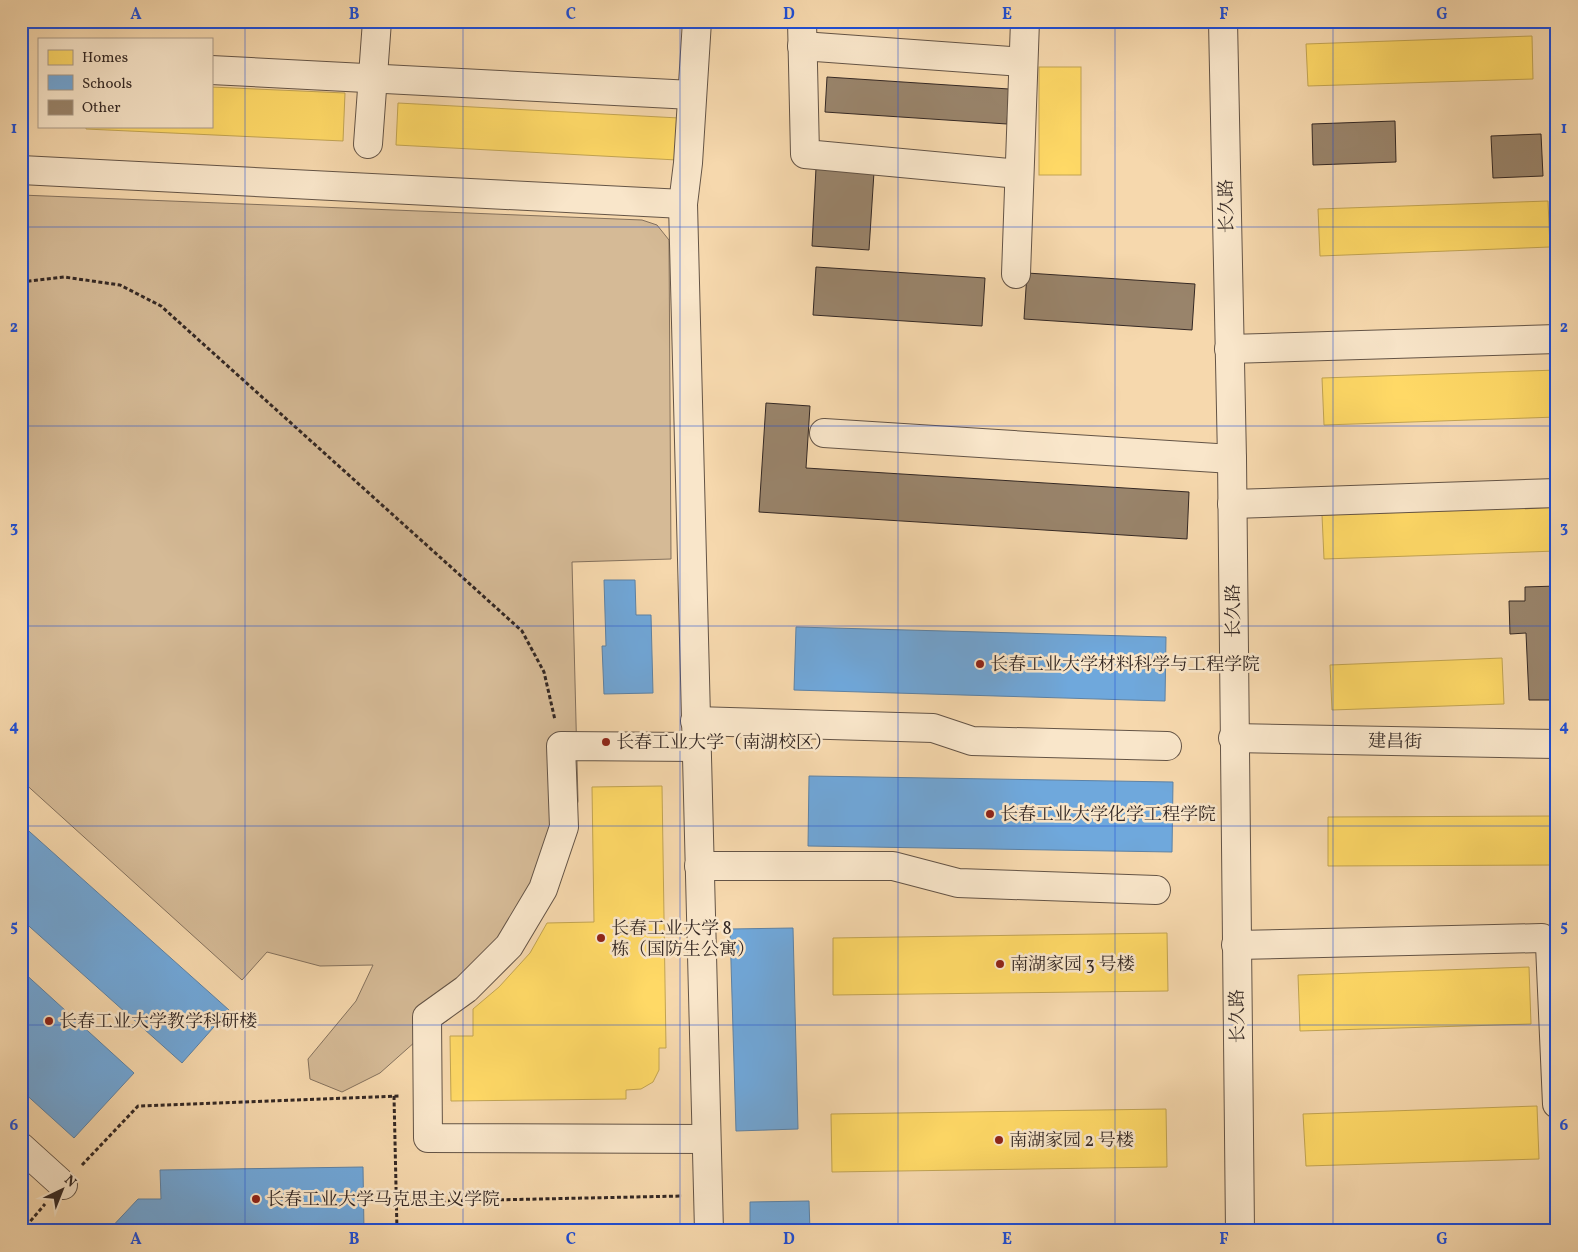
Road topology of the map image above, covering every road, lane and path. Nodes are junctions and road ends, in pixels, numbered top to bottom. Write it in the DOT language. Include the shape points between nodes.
graph roads {
  1 [pos="377,21"];
  2 [pos="697,21"];
  3 [pos="1024,21"];
  4 [pos="1222,21"];
  5 [pos="802,33"];
  6 [pos="1023,62"];
  7 [pos="212,70"];
  8 [pos="373,79"];
  9 [pos="692,96"];
  10 [pos="368,144"];
  11 [pos="21,170"];
  12 [pos="1019,174"];
  13 [pos="682,204"];
  14 [pos="1016,274"];
  15 [pos="21,282"];
  16 [pos="1557,339"];
  17 [pos="1229,349"];
  18 [pos="824,433"];
  19 [pos="1232,459"];
  20 [pos="1557,493"];
  21 [pos="1232,504"];
  22 [pos="696,734"];
  23 [pos="1233,738"];
  24 [pos="1557,744"];
  25 [pos="561,746"];
  26 [pos="1167,746"];
  27 [pos="699,866"];
  28 [pos="1156,890"];
  29 [pos="1236,945"];
  30 [pos="428,1095"];
  31 [pos="394,1096"];
  32 [pos="1557,1104"];
  33 [pos="706,1139"];
  34 [pos="21,1147"];
  35 [pos="63,1185"];
  36 [pos="708,1196"];
  37 [pos="396,1202"];
  38 [pos="22,1231"];
  39 [pos="397,1231"];
  40 [pos="709,1231"];
  41 [pos="1240,1231"];
  1 -- 8 [label="street"];
  2 -- 9 [label="street"];
  3 -- 6 [label="street"];
  4 -- 17 [label="street, 长久路"];
  5 -- 6 [label="street"];
  5 -- 12 [label="street" via="805,154"];
  6 -- 12 [label="street"];
  7 -- 8 [label="street"];
  8 -- 9 [label="street"];
  8 -- 10 [label="street"];
  9 -- 13 [label="street"];
  11 -- 13 [label="street"];
  12 -- 14 [label="street"];
  13 -- 22 [label="street"];
  15 -- 25 [label="path" via="64,277 120,285 162,306 522,632 544,672"];
  16 -- 17 [label="street"];
  17 -- 19 [label="street, 长久路"];
  18 -- 19 [label="street"];
  19 -- 21 [label="street, 长久路"];
  20 -- 21 [label="street"];
  21 -- 23 [label="street, 长久路"];
  22 -- 25 [label="street"];
  22 -- 26 [label="street" via="933,728 972,741"];
  22 -- 27 [label="street"];
  23 -- 24 [label="street, 建昌街"];
  23 -- 29 [label="street, 长久路"];
  25 -- 30 [label="street" via="564,827 544,889 509,946 466,990 427,1017"];
  27 -- 28 [label="street" via="893,866 958,884"];
  27 -- 33 [label="street"];
  29 -- 32 [label="street" via="1542,938 1550,945"];
  29 -- 41 [label="street, 长久路"];
  30 -- 31 [label="path"];
  30 -- 33 [label="street" via="428,1138"];
  31 -- 35 [label="path" via="138,1106"];
  31 -- 37 [label="path"];
  33 -- 36 [label="street"];
  34 -- 35 [label="street"];
  35 -- 38 [label="path"];
  36 -- 37 [label="path"];
  36 -- 40 [label="street"];
  37 -- 39 [label="path"];
}
